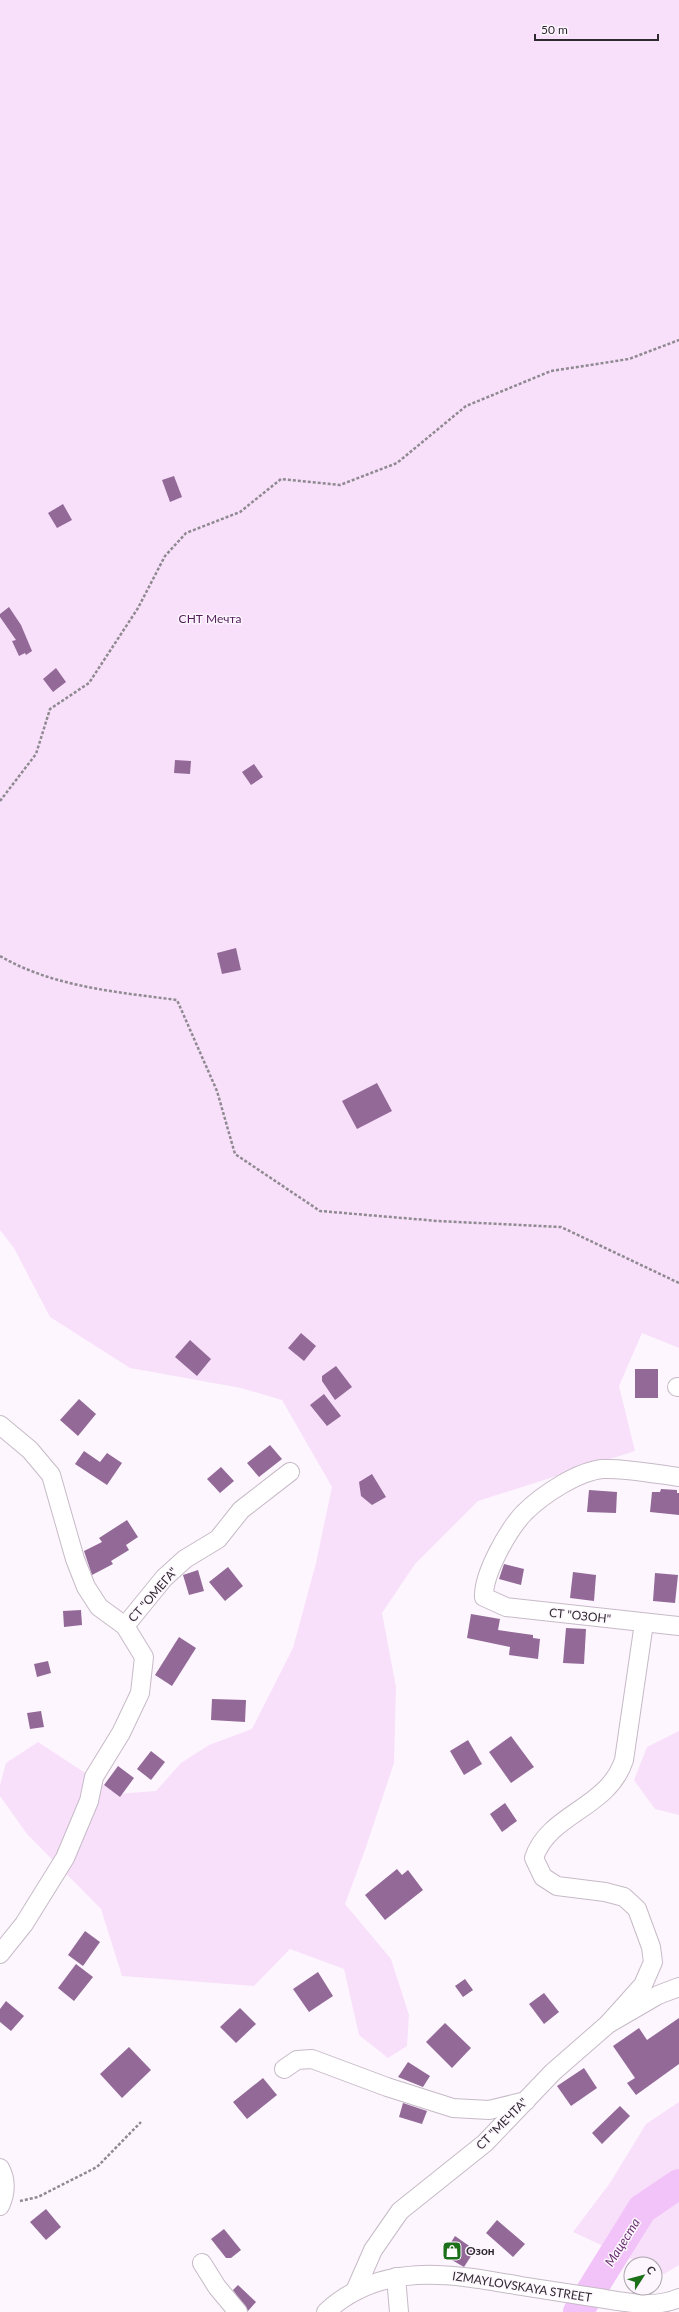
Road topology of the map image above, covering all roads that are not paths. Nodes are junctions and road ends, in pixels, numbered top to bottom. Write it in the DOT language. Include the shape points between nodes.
graph roads {
  1 [pos="0,1425"];
  2 [pos="290,1472"];
  3 [pos="679,1477"];
  4 [pos="644,1623"];
  5 [pos="125,1626"];
  6 [pos="679,1626"];
  7 [pos="0,1954"];
  8 [pos="679,1987"];
  9 [pos="608,2024"];
  10 [pos="284,2069"];
  11 [pos="526,2101"];
  12 [pos="0,2168"];
  13 [pos="0,2206"];
  14 [pos="202,2263"];
  15 [pos="396,2277"];
  16 [pos="355,2291"];
  17 [pos="673,2304"];
  18 [pos="238,2312"];
  19 [pos="326,2312"];
  20 [pos="398,2312"];
  1 -- 5 [label="street" via="30,1450 51,1475 75,1559 86,1587 99,1607"];
  2 -- 5 [label="street, СТ \"ОМЕГА\"" via="241,1510 218,1539 185,1559 164,1578"];
  3 -- 4 [label="street, СТ \"ОЗОН\"" via="602,1469 569,1479 524,1513 490,1569 484,1590 484,1597 506,1607"];
  4 -- 6 [label="street, СТ \"ОЗОН\""];
  4 -- 9 [label="street" via="620,1774 598,1799 570,1816 552,1831 538,1848 534,1858 543,1877 557,1886 624,1897 637,1909 651,1947 653,1962 643,1984"];
  5 -- 7 [label="street" via="144,1657 140,1693 121,1734 94,1777 89,1801 65,1858 24,1924"];
  8 -- 9 [label="street, СТ \"МЕЧТА\"" via="658,1995"];
  9 -- 11 [label="street, СТ \"МЕЧТА\"" via="563,2062"];
  10 -- 11 [label="street" via="297,2060 312,2059 387,2088 453,2108 489,2110"];
  11 -- 16 [label="street, СТ \"МЕЧТА\"" via="485,2143 400,2211 373,2250"];
  12 -- 13 [label="street" via="5,2177 5,2194"];
  14 -- 18 [label="street" via="217,2287"];
  15 -- 16 [label="street, IZMAYLOVSKAYA STREET" via="375,2281"];
  15 -- 17 [label="street, IZMAYLOVSKAYA STREET" via="462,2275 627,2303"];
  15 -- 20 [label="street"];
  16 -- 19 [label="street, IZMAYLOVSKAYA STREET"];
}
